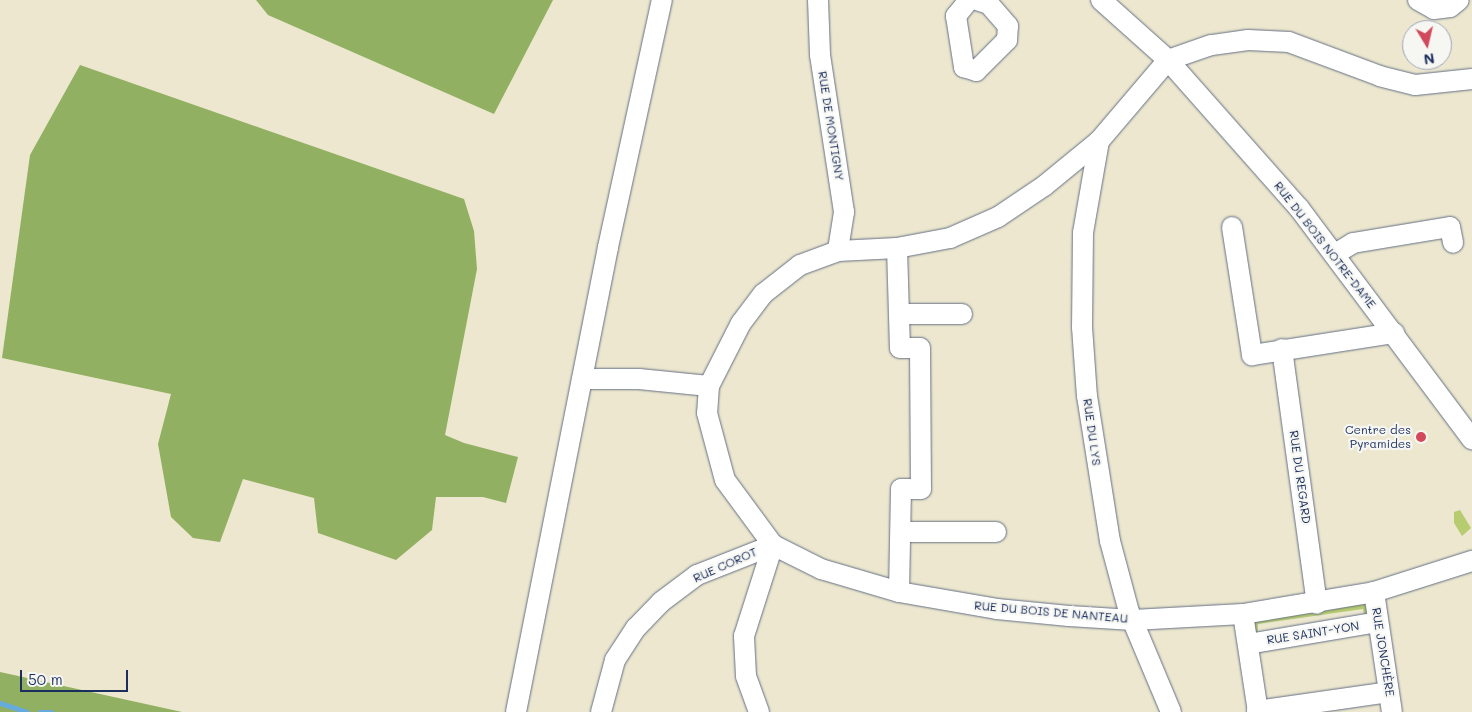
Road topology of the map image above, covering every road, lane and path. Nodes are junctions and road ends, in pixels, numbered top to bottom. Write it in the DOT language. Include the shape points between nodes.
graph roads {
  1 [pos="662,0"];
  2 [pos="818,0"];
  3 [pos="969,0"];
  4 [pos="1101,0"];
  5 [pos="1418,0"];
  6 [pos="1459,0"];
  7 [pos="986,1"];
  8 [pos="1168,60"];
  9 [pos="1472,79"];
  10 [pos="1099,141"];
  11 [pos="1232,228"];
  12 [pos="1453,243"];
  13 [pos="897,248"];
  14 [pos="838,251"];
  15 [pos="1335,254"];
  16 [pos="899,314"];
  17 [pos="962,314"];
  18 [pos="1394,333"];
  19 [pos="1282,349"];
  20 [pos="582,379"];
  21 [pos="709,386"];
  22 [pos="1472,439"];
  23 [pos="901,532"];
  24 [pos="996,532"];
  25 [pos="773,545"];
  26 [pos="1472,561"];
  27 [pos="899,592"];
  28 [pos="1374,592"];
  29 [pos="1317,604"];
  30 [pos="1243,614"];
  31 [pos="1132,620"];
  32 [pos="1378,622"];
  33 [pos="1248,644"];
  34 [pos="1389,692"];
  35 [pos="1258,711"];
  36 [pos="516,712"];
  37 [pos="601,712"];
  38 [pos="759,712"];
  39 [pos="1171,712"];
  40 [pos="1392,712"];
  1 -- 20 [label="street"];
  2 -- 14 [label="street, RUE DE MONTIGNY" via="820,55 844,212"];
  3 -- 7 [label="street" via="956,16 964,67 976,71 1008,40 1008,26"];
  4 -- 8 [label="street, RUE DU BOIS NOTRE-DAME"];
  5 -- 6 [label="street" via="1434,9 1450,7"];
  8 -- 9 [label="street" via="1211,45 1248,40 1289,42 1380,76 1415,85"];
  8 -- 10 [label="street, RUE DU BOIS DE NANTEAU"];
  8 -- 15 [label="street, RUE DU BOIS NOTRE-DAME"];
  10 -- 13 [label="street, RUE DU BOIS DE NANTEAU" via="1044,186 998,217 950,238"];
  10 -- 31 [label="street, RUE DU LYS" via="1083,233 1082,327 1087,396 1100,489 1110,541"];
  11 -- 19 [label="street" via="1252,355"];
  12 -- 15 [label="street" via="1450,227 1353,243"];
  13 -- 14 [label="street, RUE DU BOIS DE NANTEAU"];
  13 -- 16 [label="street"];
  14 -- 21 [label="street, RUE DU BOIS DE NANTEAU" via="800,265 763,294 741,323"];
  15 -- 18 [label="street, RUE DU BOIS NOTRE-DAME"];
  16 -- 17 [label="street"];
  16 -- 23 [label="street" via="900,348 920,348 921,489 901,489"];
  18 -- 19 [label="street"];
  18 -- 22 [label="street, RUE DU BOIS NOTRE-DAME"];
  19 -- 29 [label="street, RUE DU REGARD"];
  20 -- 21 [label="street" via="639,379"];
  20 -- 36 [label="street"];
  21 -- 25 [label="street, RUE DU BOIS DE NANTEAU" via="707,413 725,480"];
  23 -- 24 [label="street"];
  23 -- 27 [label="street"];
  25 -- 27 [label="street, RUE DU BOIS DE NANTEAU" via="822,569"];
  25 -- 37 [label="street, RUE COROT" via="697,575 661,602 636,628 615,660"];
  25 -- 38 [label="street" via="744,636 746,676"];
  26 -- 28 [label="street, RUE DU BOIS DE NANTEAU"];
  27 -- 31 [label="street, RUE DU BOIS DE NANTEAU" via="997,609"];
  28 -- 29 [label="street, RUE DU BOIS DE NANTEAU"];
  28 -- 32 [label="street, RUE JONCHÈRE"];
  29 -- 30 [label="street, RUE DU BOIS DE NANTEAU"];
  30 -- 31 [label="street, RUE DU BOIS DE NANTEAU"];
  30 -- 33 [label="street"];
  31 -- 39 [label="street, RUE DU LYS"];
  32 -- 33 [label="street, RUE SAINT-YON"];
  32 -- 34 [label="street, RUE JONCHÈRE"];
  33 -- 35 [label="street"];
  34 -- 35 [label="street"];
  34 -- 40 [label="street, RUE JONCHÈRE"];
}
